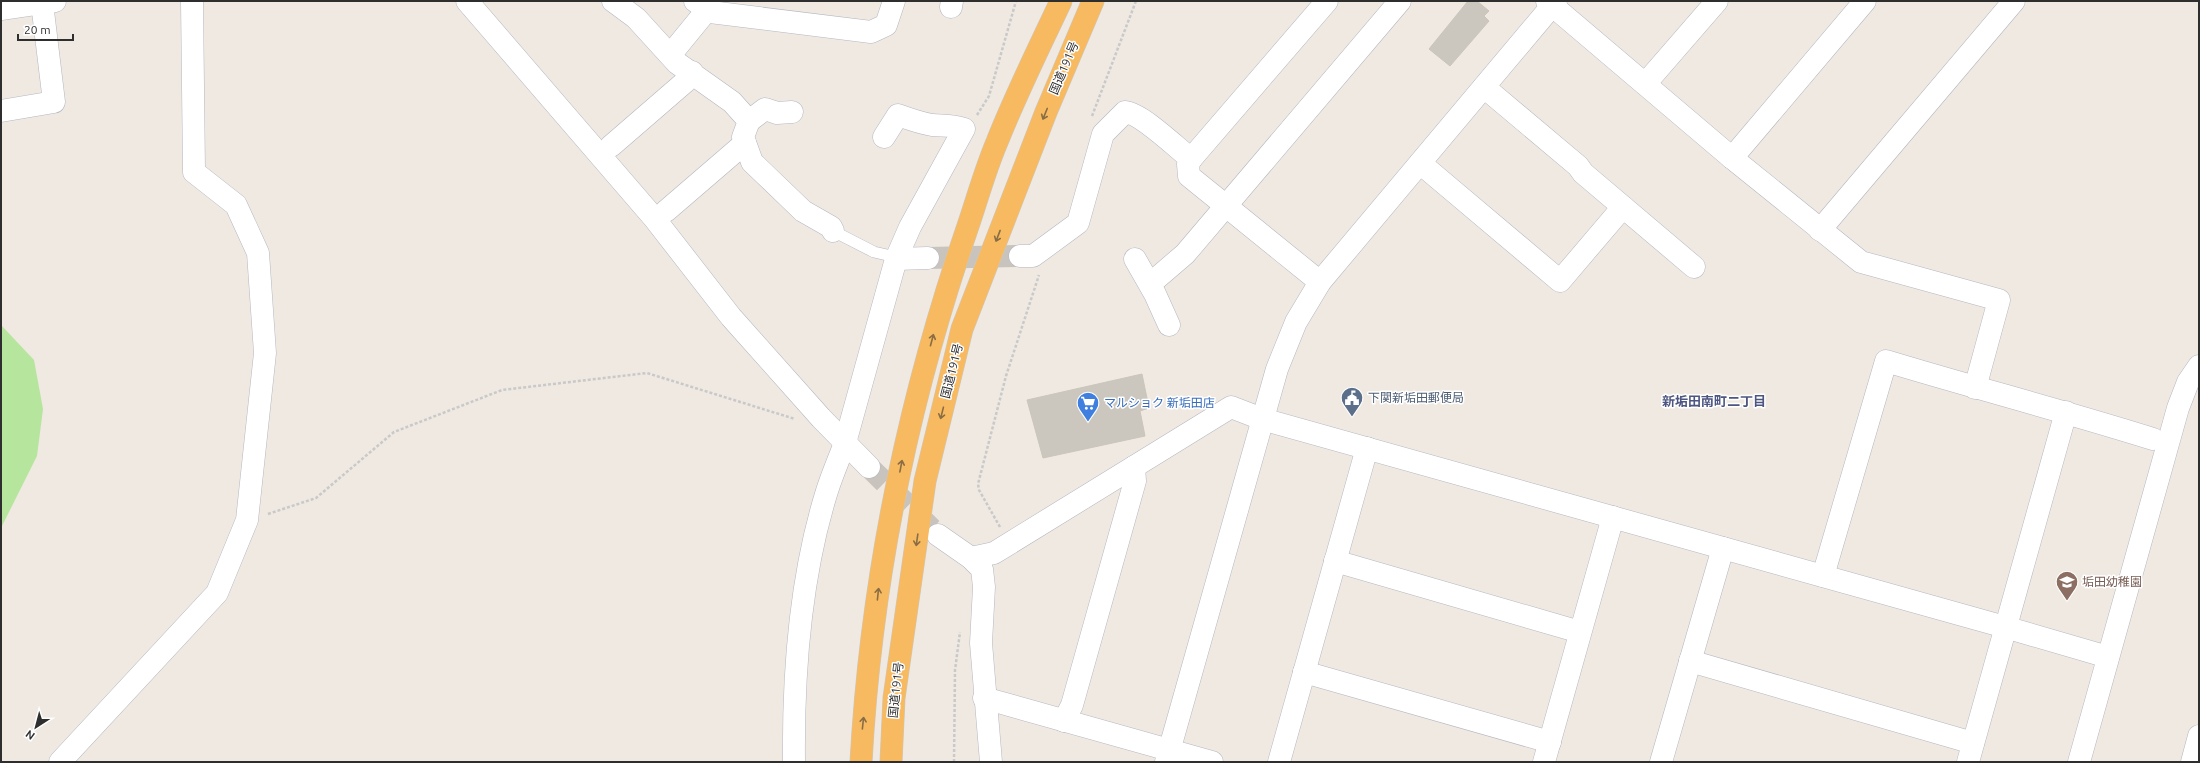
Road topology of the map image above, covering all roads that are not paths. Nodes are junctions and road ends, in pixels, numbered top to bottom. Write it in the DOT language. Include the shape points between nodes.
graph roads {
  1 [pos="192,1"];
  2 [pos="468,1"];
  3 [pos="613,1"];
  4 [pos="894,1"];
  5 [pos="1053,1"];
  6 [pos="1061,1"];
  7 [pos="1093,1"];
  8 [pos="1327,1"];
  9 [pos="1400,1"];
  10 [pos="1717,1"];
  11 [pos="1866,1"];
  12 [pos="2014,1"];
  13 [pos="49,2"];
  14 [pos="1552,3"];
  15 [pos="701,5"];
  16 [pos="1,9"];
  17 [pos="671,54"];
  18 [pos="1025,76"];
  19 [pos="688,77"];
  20 [pos="1646,84"];
  21 [pos="1484,87"];
  22 [pos="1,111"];
  23 [pos="792,112"];
  24 [pos="749,121"];
  25 [pos="884,137"];
  26 [pos="745,143"];
  27 [pos="611,146"];
  28 [pos="1732,158"];
  29 [pos="1191,159"];
  30 [pos="1420,163"];
  31 [pos="1226,206"];
  32 [pos="1623,207"];
  33 [pos="666,211"];
  34 [pos="1820,230"];
  35 [pos="833,231"];
  36 [pos="1020,256"];
  37 [pos="891,257"];
  38 [pos="928,258"];
  39 [pos="1135,258"];
  40 [pos="1694,267"];
  41 [pos="1320,282"];
  42 [pos="1150,284"];
  43 [pos="1170,325"];
  44 [pos="2199,366"];
  45 [pos="1975,388"];
  46 [pos="2066,412"];
  47 [pos="1262,419"];
  48 [pos="2153,439"];
  49 [pos="845,443"];
  50 [pos="1367,448"];
  51 [pos="1134,466"];
  52 [pos="869,467"];
  53 [pos="1612,517"];
  54 [pos="938,535"];
  55 [pos="1723,548"];
  56 [pos="971,558"];
  57 [pos="1335,561"];
  58 [pos="1823,576"];
  59 [pos="2005,627"];
  60 [pos="1580,632"];
  61 [pos="2108,657"];
  62 [pos="1690,661"];
  63 [pos="1304,672"];
  64 [pos="894,698"];
  65 [pos="984,698"];
  66 [pos="1064,721"];
  67 [pos="2199,736"];
  68 [pos="1547,752"];
  69 [pos="1970,752"];
  70 [pos="1168,756"];
  71 [pos="60,762"];
  72 [pos="794,762"];
  73 [pos="861,762"];
  74 [pos="891,762"];
  75 [pos="896,762"];
  76 [pos="991,762"];
  77 [pos="1212,762"];
  78 [pos="1279,762"];
  79 [pos="1661,762"];
  80 [pos="2079,762"];
  81 [pos="2192,762"];
  1 -- 71 [label="street" via="194,172 236,205 258,253 265,352 247,520 217,593"];
  2 -- 49 [label="street" via="654,218 731,317"];
  3 -- 17 [label="street" via="636,18"];
  4 -- 15 [label="street" via="886,25 871,32 710,12"];
  5 -- 18 [label="highway"];
  6 -- 18 [label="highway"];
  7 -- 64 [label="highway, 国道191号, one-way" via="1046,112 962,329 925,481"];
  8 -- 29 [label="street"];
  9 -- 31 [label="street"];
  10 -- 20 [label="street"];
  11 -- 28 [label="street"];
  12 -- 34 [label="street"];
  13 -- 16 [label="street"];
  13 -- 22 [label="street" via="54,102"];
  14 -- 20 [label="street"];
  14 -- 21 [label="street"];
  15 -- 17 [label="street"];
  17 -- 19 [label="street"];
  73 -- 18 [label="highway, one-way" via="881,570 905,444 943,298 996,144"];
  19 -- 24 [label="street" via="732,102"];
  19 -- 27 [label="street"];
  20 -- 28 [label="street"];
  21 -- 30 [label="street"];
  21 -- 32 [label="street"];
  23 -- 24 [label="street" via="777,113 765,108"];
  24 -- 26 [label="street" via="743,137"];
  25 -- 37 [label="street" via="898,115 919,122 934,125 950,124 964,129"];
  26 -- 33 [label="street"];
  26 -- 35 [label="street" via="752,162 803,210 831,227"];
  28 -- 34 [label="street"];
  29 -- 31 [label="street" via="1188,164 1189,176"];
  29 -- 36 [label="street" via="1131,112 1125,112 1103,134 1078,222 1033,256"];
  30 -- 32 [label="street" via="1560,281"];
  30 -- 41 [label="street"];
  31 -- 41 [label="street"];
  31 -- 42 [label="street" via="1178,260"];
  32 -- 40 [label="street"];
  34 -- 45 [label="street" via="1861,262 1999,300"];
  35 -- 37 [label="lane" via="874,252"];
  37 -- 38 [label="street"];
  37 -- 49 [label="street" via="885,295 854,418"];
  39 -- 42 [label="street"];
  41 -- 47 [label="street" via="1296,322 1277,369"];
  42 -- 43 [label="street"];
  44 -- 61 [label="street" via="2188,382 2178,408"];
  45 -- 46 [label="street"];
  45 -- 58 [label="street" via="1886,361"];
  46 -- 48 [label="street"];
  46 -- 59 [label="street"];
  47 -- 50 [label="street"];
  47 -- 51 [label="street" via="1232,407"];
  47 -- 70 [label="street"];
  49 -- 52 [label="street"];
  49 -- 72 [label="street" via="827,492 806,588 794,708"];
  50 -- 53 [label="street"];
  50 -- 57 [label="street"];
  51 -- 56 [label="street" via="994,553"];
  51 -- 66 [label="street" via="1135,481 1072,705"];
  53 -- 55 [label="street"];
  53 -- 60 [label="street"];
  54 -- 56 [label="street"];
  55 -- 58 [label="street"];
  55 -- 62 [label="street"];
  56 -- 65 [label="street" via="982,569 984,587 981,643"];
  57 -- 60 [label="street"];
  57 -- 63 [label="street"];
  58 -- 59 [label="street"];
  59 -- 61 [label="street"];
  59 -- 69 [label="street"];
  60 -- 68 [label="street"];
  61 -- 80 [label="street"];
  62 -- 69 [label="street"];
  62 -- 79 [label="street"];
  63 -- 68 [label="street"];
  63 -- 78 [label="street"];
  64 -- 74 [label="highway, 国道191号"];
  64 -- 75 [label="highway"];
  65 -- 66 [label="street"];
  65 -- 76 [label="street"];
  66 -- 70 [label="street"];
  67 -- 81 [label="street"];
  70 -- 77 [label="street"];
}
